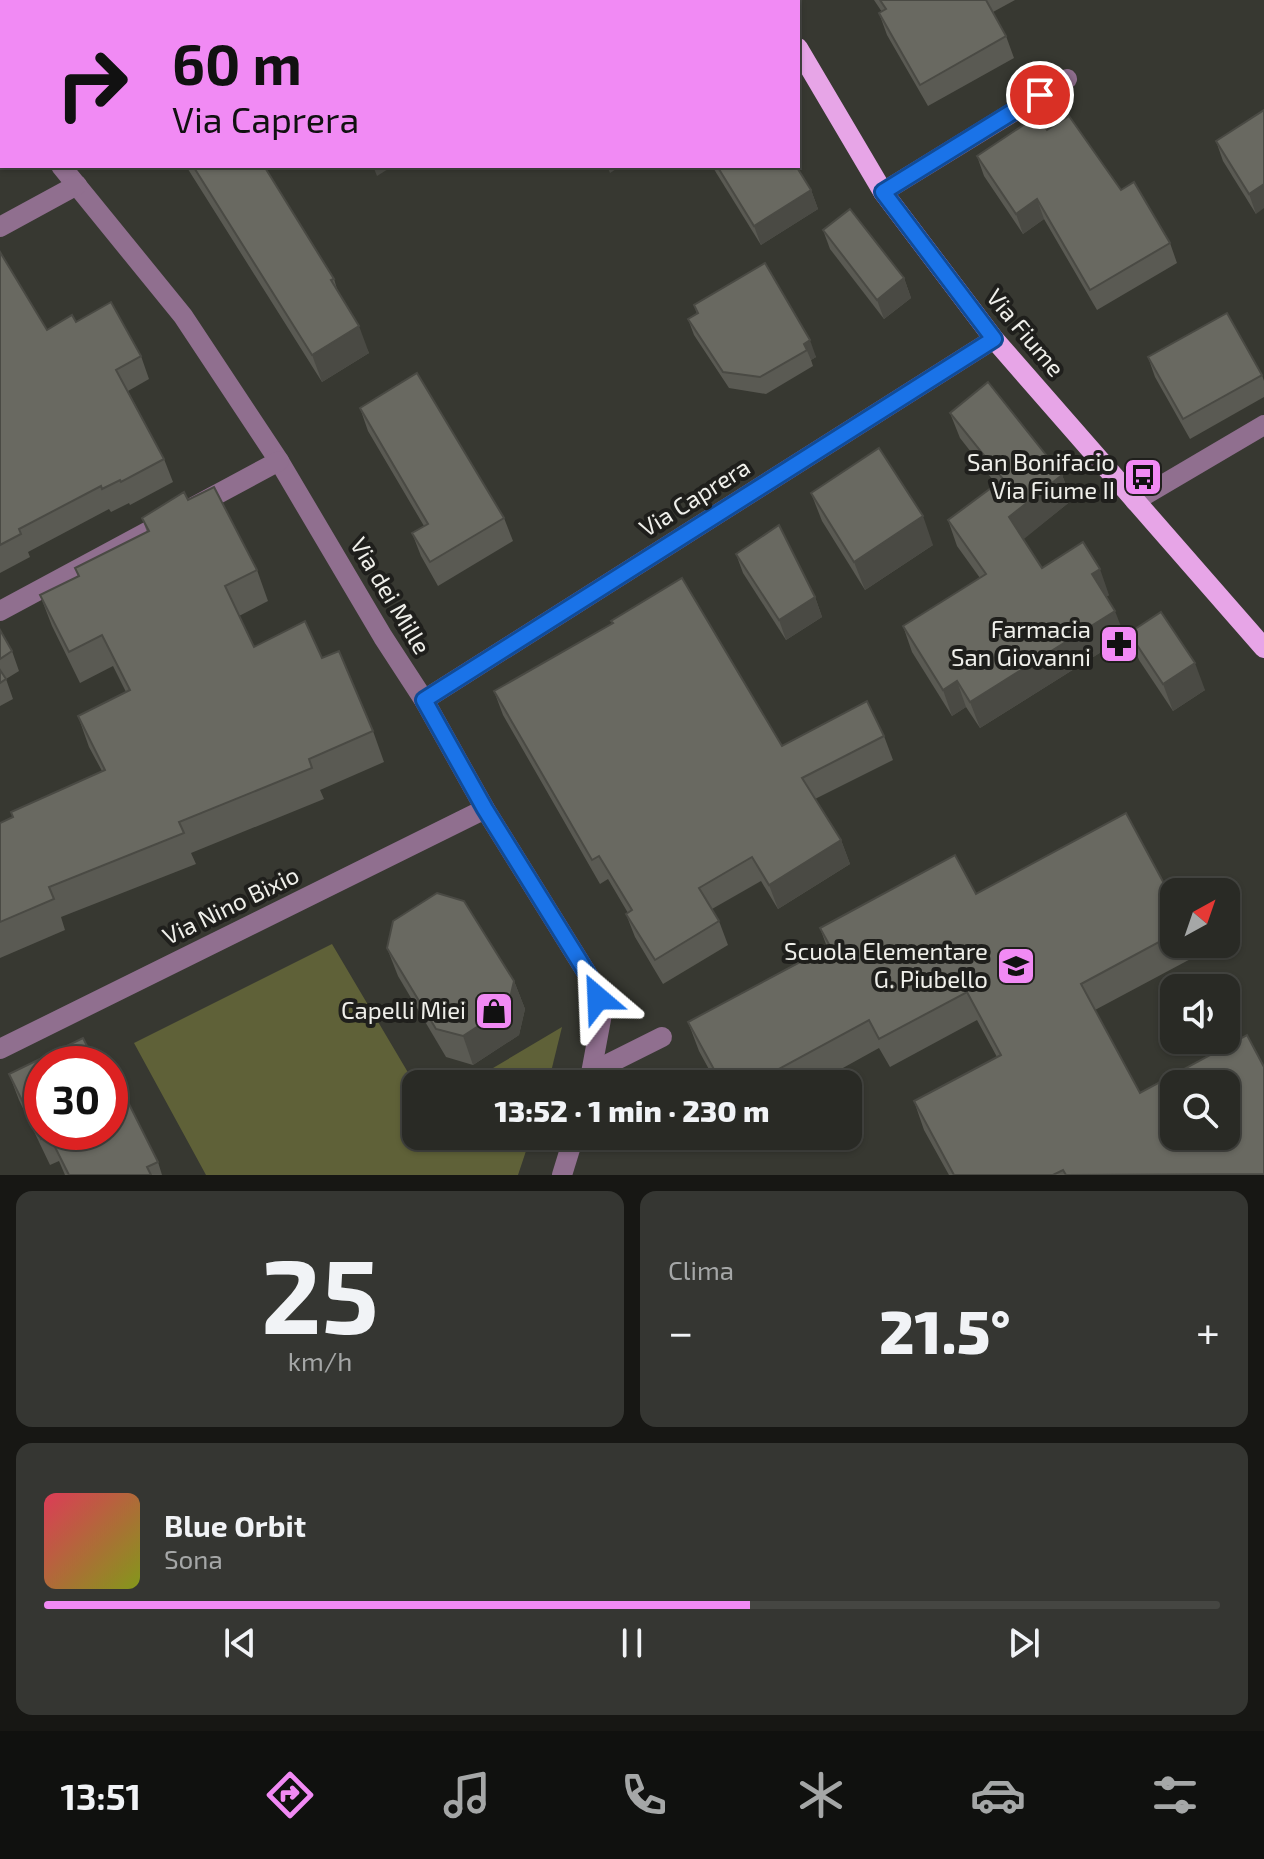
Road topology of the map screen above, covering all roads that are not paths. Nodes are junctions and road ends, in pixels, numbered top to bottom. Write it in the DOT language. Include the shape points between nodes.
graph roads {
  1 [pos="800,51"];
  2 [pos="1067,79"];
  3 [pos="63,168"];
  4 [pos="77,185"];
  5 [pos="883,192"];
  6 [pos="0,227"];
  7 [pos="994,339"];
  8 [pos="1264,425"];
  9 [pos="279,461"];
  10 [pos="1135,501"];
  11 [pos="0,611"];
  12 [pos="1264,648"];
  13 [pos="424,700"];
  14 [pos="485,809"];
  15 [pos="662,1037"];
  16 [pos="0,1049"];
  17 [pos="592,1070"];
  18 [pos="605,1070"];
  19 [pos="570,1150"];
  20 [pos="562,1175"];
  1 -- 5 [label="main road, Via Fiume"];
  2 -- 5 [label="street"];
  3 -- 4 [label="street, Via dei Mille"];
  4 -- 6 [label="street"];
  4 -- 9 [label="street, Via dei Mille" via="183,316"];
  5 -- 7 [label="main road, Via Fiume"];
  7 -- 10 [label="main road, Via Fiume"];
  7 -- 13 [label="street, Via Caprera"];
  8 -- 10 [label="street"];
  9 -- 11 [label="street"];
  9 -- 13 [label="street, Via dei Mille"];
  10 -- 12 [label="main road, Via Fiume"];
  13 -- 14 [label="street, Via dei Mille"];
  14 -- 16 [label="street, Via Nino Bixio"];
  14 -- 17 [label="street, Via dei Mille" via="593,983 602,1014"];
  15 -- 18 [label="street"];
  19 -- 20 [label="street"];
}
